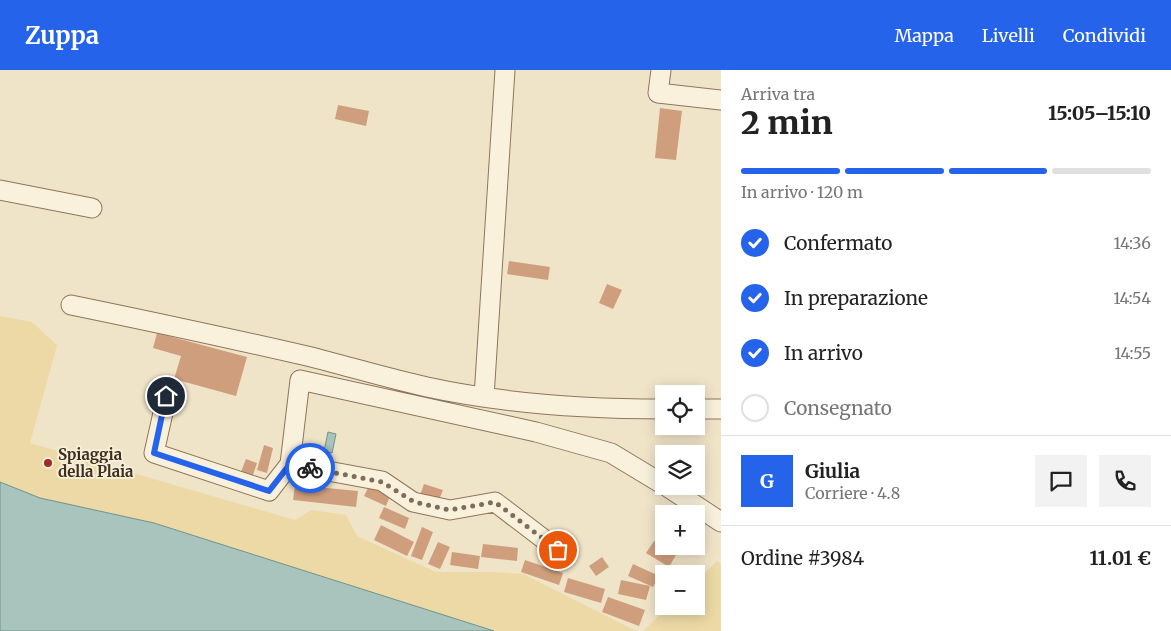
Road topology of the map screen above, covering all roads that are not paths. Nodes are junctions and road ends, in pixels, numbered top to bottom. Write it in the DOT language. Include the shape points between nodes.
graph roads {
  1 [pos="505,70"];
  2 [pos="661,70"];
  3 [pos="721,100"];
  4 [pos="0,190"];
  5 [pos="92,208"];
  6 [pos="71,305"];
  7 [pos="166,396"];
  8 [pos="484,397"];
  9 [pos="655,409"];
  10 [pos="705,409"];
  11 [pos="721,409"];
  12 [pos="290,464"];
  13 [pos="655,480"];
  14 [pos="679,495"];
  15 [pos="721,522"];
  16 [pos="558,550"];
  1 -- 8 [label="lane"];
  2 -- 3 [label="lane" via="658,93"];
  4 -- 5 [label="lane"];
  6 -- 8 [label="lane" via="309,357 427,387"];
  7 -- 12 [label="lane" via="154,453 269,491"];
  8 -- 9 [label="lane" via="609,409"];
  10 -- 11 [label="lane"];
  12 -- 13 [label="lane" via="300,380 536,432 611,453"];
  12 -- 16 [label="lane" via="382,482 414,502 450,510 495,502"];
  14 -- 15 [label="lane"];
}
